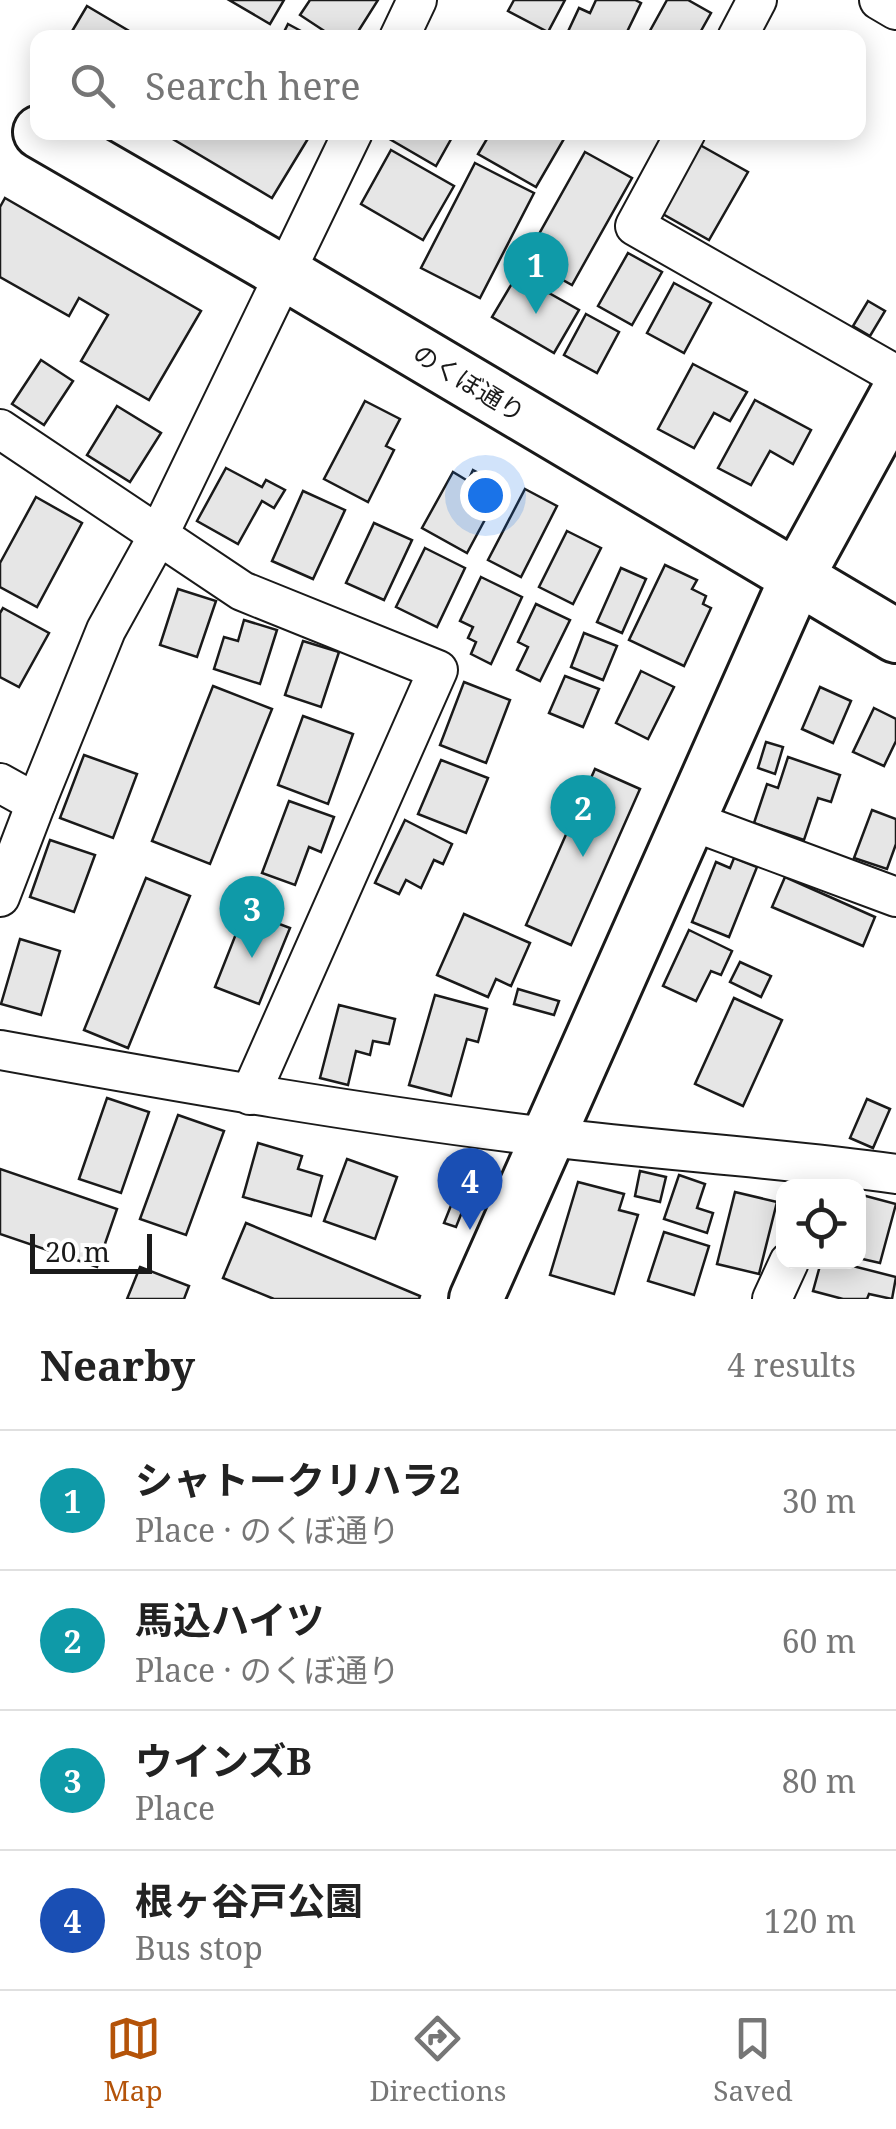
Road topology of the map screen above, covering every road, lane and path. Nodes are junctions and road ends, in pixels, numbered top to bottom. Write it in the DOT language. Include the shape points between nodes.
graph roads {
  1 [pos="417,0"];
  2 [pos="757,0"];
  3 [pos="879,0"];
  4 [pos="896,10"];
  5 [pos="403,30"];
  6 [pos="741,30"];
  7 [pos="0,109"];
  8 [pos="30,127"];
  9 [pos="53,140"];
  10 [pos="349,140"];
  11 [pos="682,140"];
  12 [pos="284,273"];
  13 [pos="896,374"];
  14 [pos="896,396"];
  15 [pos="0,430"];
  16 [pos="158,536"];
  17 [pos="796,577"];
  18 [pos="896,636"];
  19 [pos="0,783"];
  20 [pos="36,803"];
  21 [pos="689,820"];
  22 [pos="0,897"];
  23 [pos="896,897"];
  24 [pos="0,1050"];
  25 [pos="250,1095"];
  26 [pos="548,1137"];
  27 [pos="896,1174"];
  28 [pos="826,1176"];
  29 [pos="785,1269"];
  30 [pos="476,1299"];
  31 [pos="772,1299"];
  1 -- 5 [label="street"];
  2 -- 6 [label="street"];
  3 -- 4 [label="street"];
  7 -- 8 [label="street, のくぼ通り"];
  9 -- 12 [label="street, のくぼ通り"];
  10 -- 12 [label="street"];
  11 -- 13 [label="street" via="635,226"];
  12 -- 16 [label="street"];
  12 -- 17 [label="street, のくぼ通り"];
  14 -- 17 [label="street"];
  15 -- 16 [label="street"];
  16 -- 20 [label="street" via="106,630"];
  16 -- 25 [label="street" via="242,590 438,670"];
  17 -- 18 [label="street, のくぼ通り"];
  17 -- 21 [label="street"];
  19 -- 20 [label="street"];
  20 -- 22 [label="street"];
  21 -- 23 [label="street"];
  21 -- 26 [label="street"];
  24 -- 25 [label="street"];
  25 -- 26 [label="street"];
  26 -- 28 [label="street"];
  26 -- 30 [label="street"];
  27 -- 28 [label="street"];
  29 -- 31 [label="street"];
}
